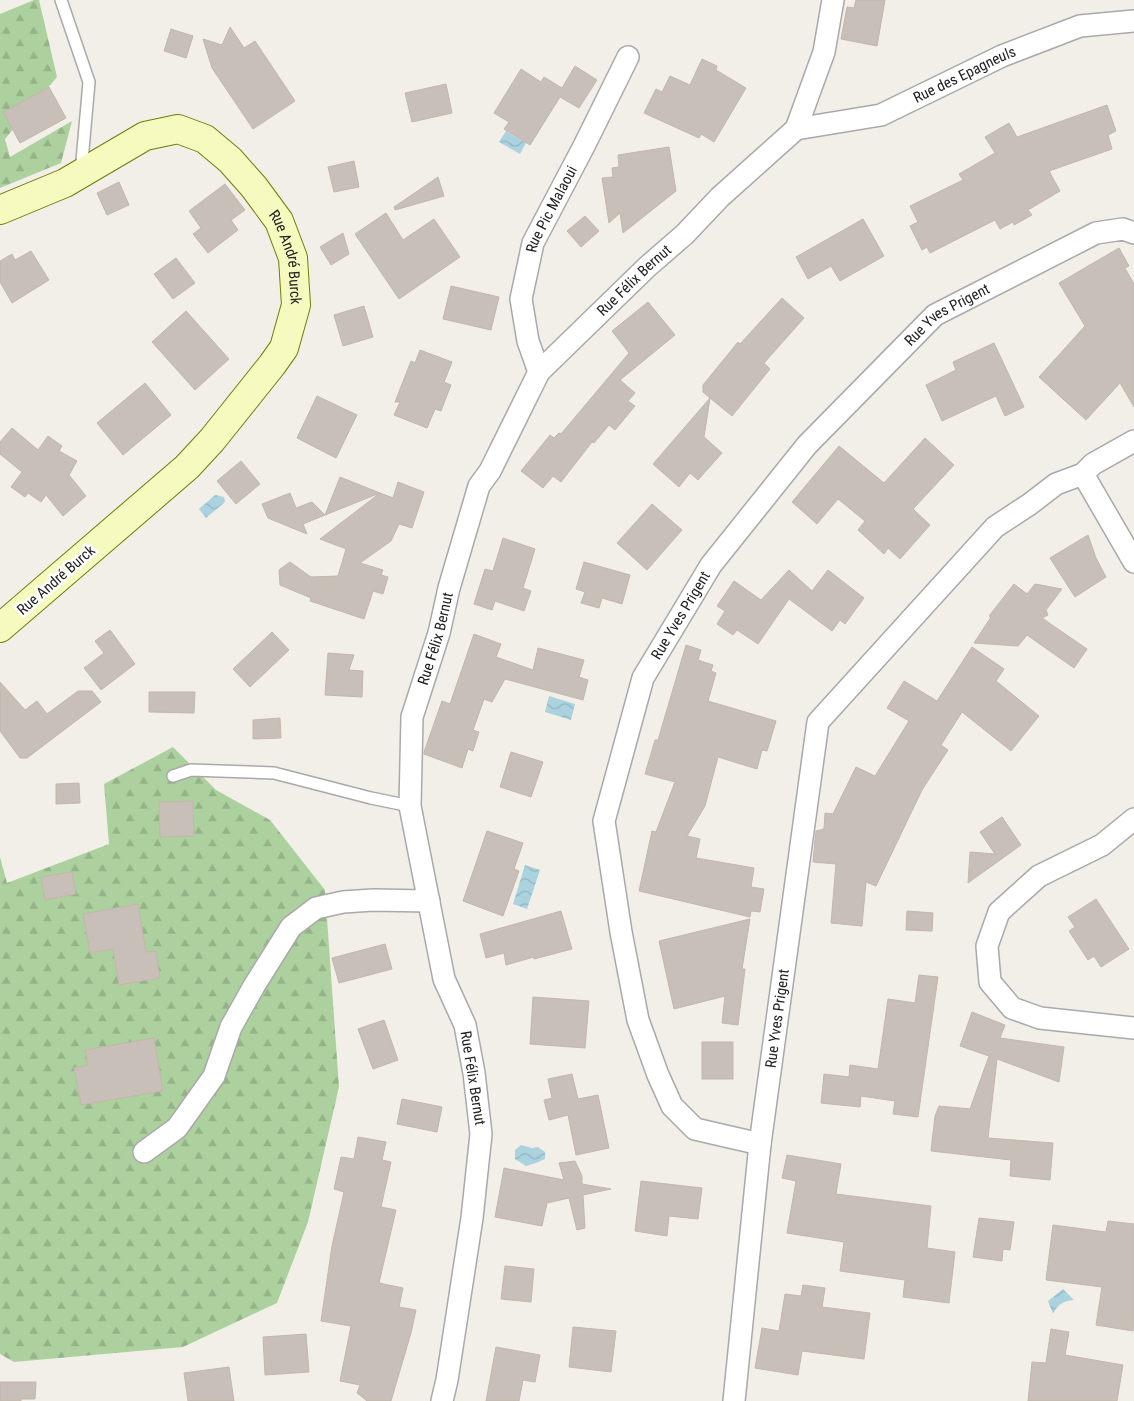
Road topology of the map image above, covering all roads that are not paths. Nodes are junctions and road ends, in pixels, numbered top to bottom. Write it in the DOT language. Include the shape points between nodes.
graph roads {
  1 [pos="61,0"];
  2 [pos="833,0"];
  3 [pos="1134,21"];
  4 [pos="628,57"];
  5 [pos="796,129"];
  6 [pos="81,174"];
  7 [pos="0,210"];
  8 [pos="1134,233"];
  9 [pos="539,372"];
  10 [pos="1134,441"];
  11 [pos="1083,474"];
  12 [pos="1134,562"];
  13 [pos="0,628"];
  14 [pos="173,776"];
  15 [pos="410,806"];
  16 [pos="1134,819"];
  17 [pos="429,901"];
  18 [pos="1134,1028"];
  19 [pos="760,1144"];
  20 [pos="144,1152"];
  21 [pos="442,1401"];
  22 [pos="734,1401"];
  1 -- 6 [label="lane" via="89,82"];
  2 -- 5 [label="street, Rue Félix Bernut" via="824,52"];
  3 -- 5 [label="street, Rue des Epagneuls" via="1080,26 1002,56 880,115"];
  4 -- 9 [label="street, Rue Pic Malaoui" via="533,243 521,299 528,341"];
  5 -- 9 [label="street, Rue Félix Bernut" via="720,197"];
  6 -- 7 [label="street, Rue André Burck"];
  6 -- 13 [label="street, Rue André Burck" via="145,136 178,128 205,139 230,160 279,221 293,258 296,305 284,348 212,440 187,467"];
  8 -- 19 [label="street, Rue Yves Prigent" via="1123,229 1096,233 935,316 807,445 711,565 643,678 604,821 638,1020 672,1106 695,1129"];
  9 -- 15 [label="street, Rue Félix Bernut" via="490,471 479,486 412,717"];
  10 -- 11 [label="street, Rue Yves Prigent" via="1093,464"];
  11 -- 12 [label="street"];
  11 -- 19 [label="street, Rue Yves Prigent" via="1056,484 995,527 818,722"];
  14 -- 15 [label="lane" via="191,770 274,773"];
  15 -- 17 [label="street, Rue Félix Bernut"];
  16 -- 18 [label="street" via="1102,845 1039,876 999,912 987,946 990,982 1012,1008 1040,1018"];
  17 -- 20 [label="street" via="343,902 316,908 291,926 231,1027 214,1076 177,1128"];
  17 -- 21 [label="street, Rue Félix Bernut" via="444,979 465,1025 482,1134 472,1218"];
  19 -- 22 [label="street, Rue Yves Prigent"];
}
